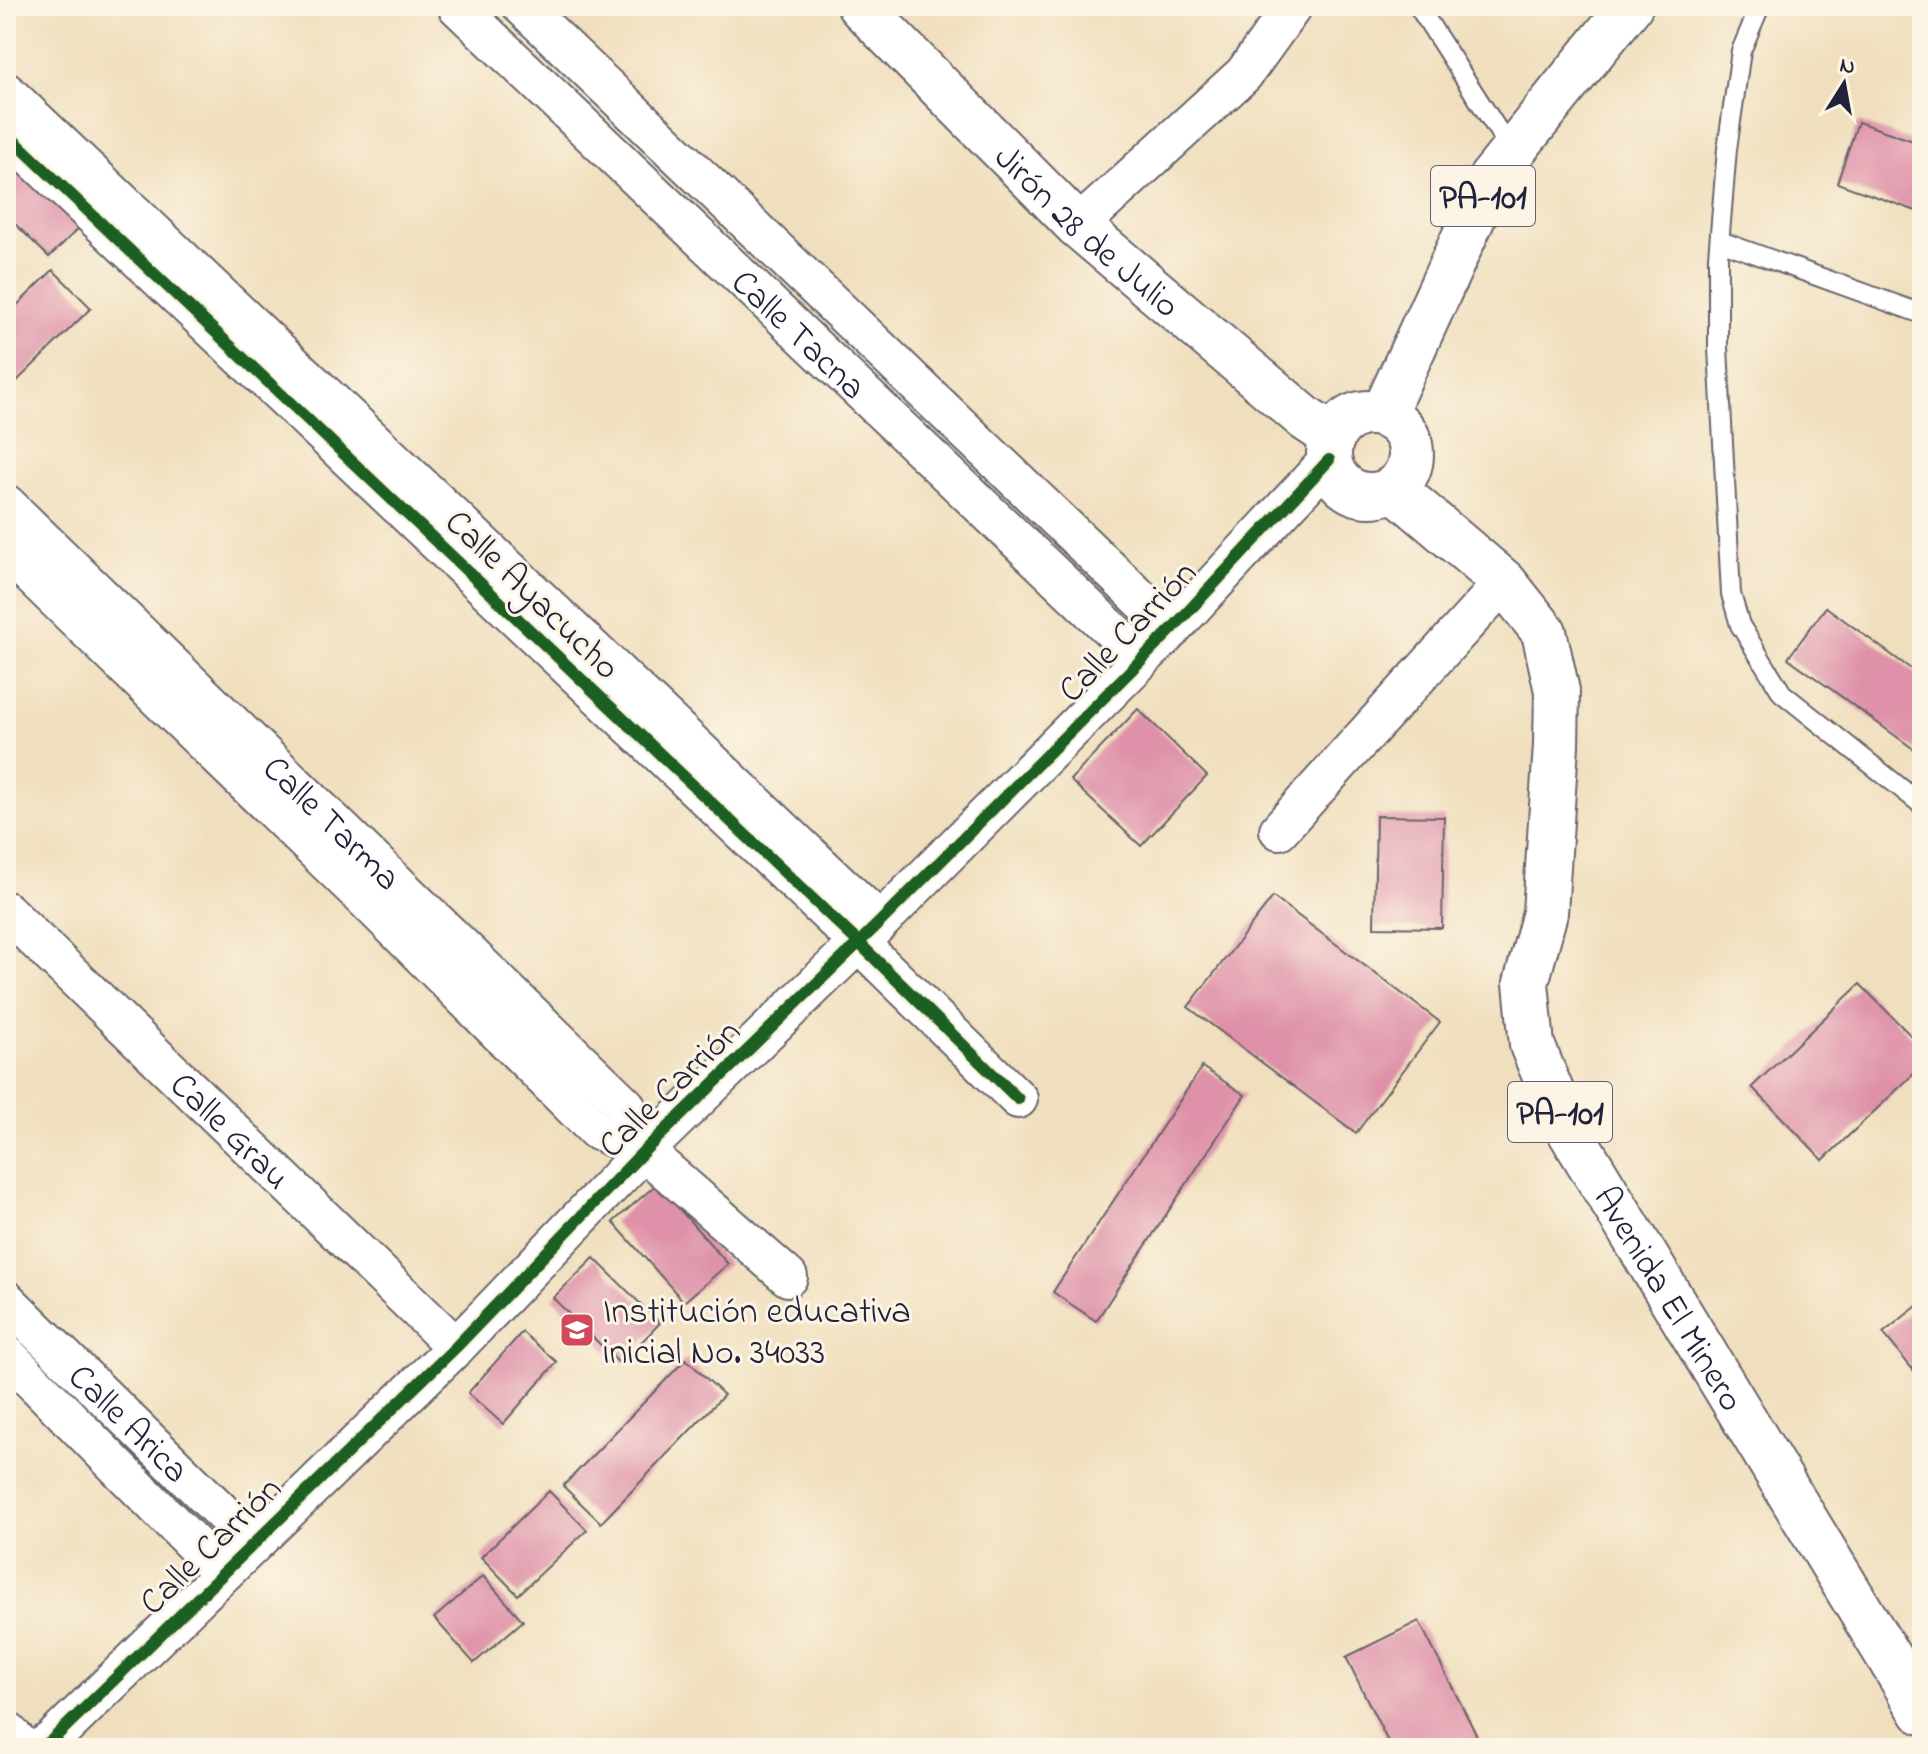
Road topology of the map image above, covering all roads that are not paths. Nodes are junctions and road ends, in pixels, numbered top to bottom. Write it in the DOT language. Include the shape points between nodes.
graph roads {
  1 [pos="457,6"];
  2 [pos="522,6"];
  3 [pos="860,6"];
  4 [pos="1293,6"];
  5 [pos="1418,6"];
  6 [pos="1630,6"];
  7 [pos="1760,6"];
  8 [pos="6,92"];
  9 [pos="6,133"];
  10 [pos="659,137"];
  11 [pos="1512,152"];
  12 [pos="56,160"];
  13 [pos="623,164"];
  14 [pos="1078,226"];
  15 [pos="1720,241"];
  16 [pos="1922,314"];
  17 [pos="1383,415"];
  18 [pos="1331,449"];
  19 [pos="1393,488"];
  20 [pos="6,504"];
  21 [pos="6,551"];
  22 [pos="1504,582"];
  23 [pos="1172,629"];
  24 [pos="1142,659"];
  25 [pos="143,661"];
  26 [pos="1922,805"];
  27 [pos="1279,830"];
  28 [pos="6,911"];
  29 [pos="870,933"];
  30 [pos="1018,1099"];
  31 [pos="644,1151"];
  32 [pos="788,1277"];
  33 [pos="6,1300"];
  34 [pos="456,1347"];
  35 [pos="6,1354"];
  36 [pos="253,1543"];
  37 [pos="222,1573"];
  38 [pos="1922,1712"];
  39 [pos="6,1730"];
  40 [pos="24,1748"];
  41 [pos="40,1748"];
  1 -- 13 [label="street, Calle Tacna"];
  2 -- 10 [label="street, Calle Tacna"];
  3 -- 14 [label="main road, Jirón 28 de Julio"];
  4 -- 14 [label="street" via="1244,74"];
  5 -- 11 [label="lane"];
  6 -- 11 [label="main road, PA-101"];
  7 -- 15 [label="lane" via="1741,51"];
  8 -- 12 [label="street, Calle Ayacucho"];
  9 -- 12 [label="street, Calle Ayacucho"];
  10 -- 13 [label="street"];
  10 -- 23 [label="street, Calle Tacna"];
  11 -- 17 [label="main road, PA-101" via="1491,178"];
  12 -- 29 [label="street, Calle Ayacucho"];
  13 -- 24 [label="street, Calle Tacna"];
  14 -- 18 [label="main road, Jirón 28 de Julio" via="1306,419"];
  15 -- 16 [label="lane"];
  15 -- 26 [label="lane" via="1718,348 1726,520 1731,594 1740,625 1782,693"];
  17 -- 18 [label="main road" via="1348,419"];
  17 -- 19 [label="main road" via="1403,430 1409,442 1409,467"];
  18 -- 19 [label="main road" via="1333,473 1354,492 1381,494"];
  18 -- 23 [label="street, Calle Carrión"];
  19 -- 22 [label="main road, Avenida El Minero / PA-101"];
  20 -- 25 [label="street, Calle Tarma"];
  21 -- 25 [label="street, Calle Tarma"];
  22 -- 27 [label="street"];
  22 -- 38 [label="main road, Avenida El Minero / PA-101" via="1544,632 1557,691 1545,913 1526,983 1532,1045 1563,1120"];
  23 -- 24 [label="street, Calle Carrión"];
  24 -- 29 [label="street, Calle Carrión"];
  25 -- 31 [label="street, Calle Tarma" via="381,891 626,1106"];
  28 -- 34 [label="street, Calle Grau"];
  29 -- 30 [label="street, Calle Ayacucho"];
  29 -- 31 [label="street, Calle Carrión"];
  31 -- 32 [label="street, Calle Tarma"];
  31 -- 34 [label="street, Calle Carrión"];
  33 -- 36 [label="street, Calle Arica"];
  34 -- 36 [label="street, Calle Carrión"];
  35 -- 37 [label="street, Calle Arica"];
  36 -- 37 [label="street, Calle Carrión"];
  37 -- 41 [label="street, Calle Carrión"];
  39 -- 40 [label="street"];
}
